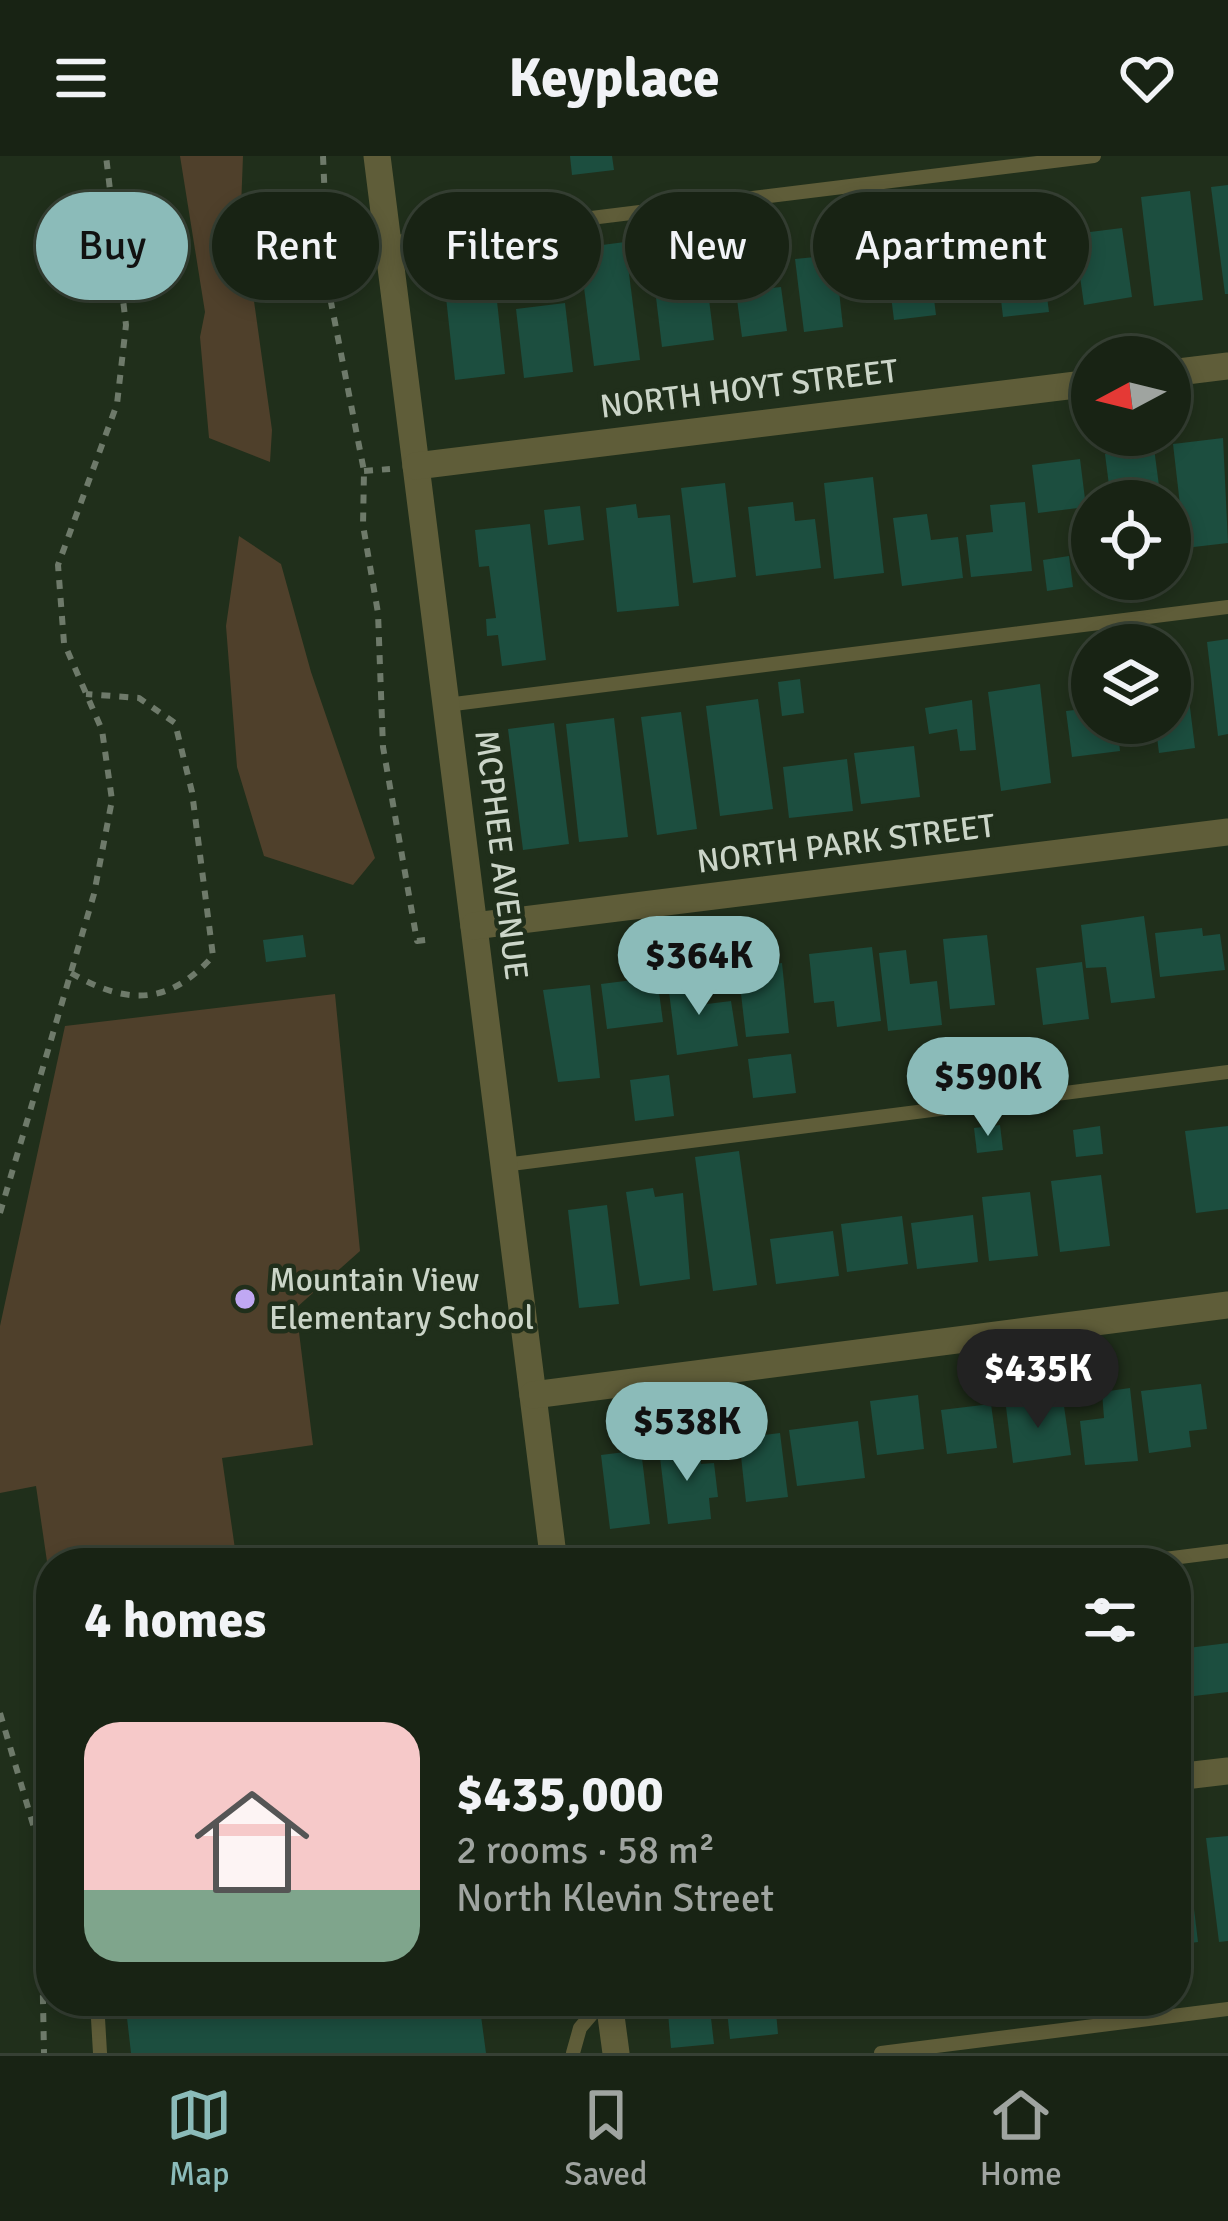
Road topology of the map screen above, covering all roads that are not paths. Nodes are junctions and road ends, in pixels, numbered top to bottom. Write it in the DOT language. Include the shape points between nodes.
graph roads {
  1 [pos="377,156"];
  2 [pos="1094,156"];
  3 [pos="388,243"];
  4 [pos="1228,366"];
  5 [pos="1191,370"];
  6 [pos="1071,386"];
  7 [pos="416,466"];
  8 [pos="1228,607"];
  9 [pos="446,705"];
  10 [pos="1228,832"];
  11 [pos="474,926"];
  12 [pos="1228,1072"];
  13 [pos="504,1165"];
  14 [pos="1228,1305"];
  15 [pos="533,1395"];
  16 [pos="552,1548"];
  17 [pos="1228,1551"];
  18 [pos="1191,1556"];
  19 [pos="1228,1772"];
  20 [pos="1191,1776"];
  21 [pos="1228,2009"];
  22 [pos="1191,2014"];
  23 [pos="98,2016"];
  24 [pos="592,2016"];
  25 [pos="609,2016"];
  26 [pos="1173,2016"];
  27 [pos="100,2053"];
  28 [pos="573,2053"];
  29 [pos="616,2053"];
  30 [pos="881,2053"];
  1 -- 3 [label="street, MCPHEE AVENUE"];
  2 -- 3 [label="lane"];
  3 -- 7 [label="street, MCPHEE AVENUE"];
  4 -- 5 [label="street"];
  6 -- 7 [label="street, NORTH HOYT STREET"];
  7 -- 9 [label="street, MCPHEE AVENUE"];
  8 -- 9 [label="lane"];
  9 -- 11 [label="street, MCPHEE AVENUE"];
  10 -- 11 [label="street, NORTH PARK STREET"];
  11 -- 13 [label="street, MCPHEE AVENUE"];
  12 -- 13 [label="lane"];
  13 -- 15 [label="street, MCPHEE AVENUE"];
  14 -- 15 [label="street"];
  15 -- 16 [label="street, MCPHEE AVENUE"];
  17 -- 18 [label="lane"];
  19 -- 20 [label="street"];
  21 -- 22 [label="lane"];
  23 -- 27 [label="lane"];
  24 -- 28 [label="lane"];
  25 -- 29 [label="street"];
  26 -- 30 [label="lane"];
}
